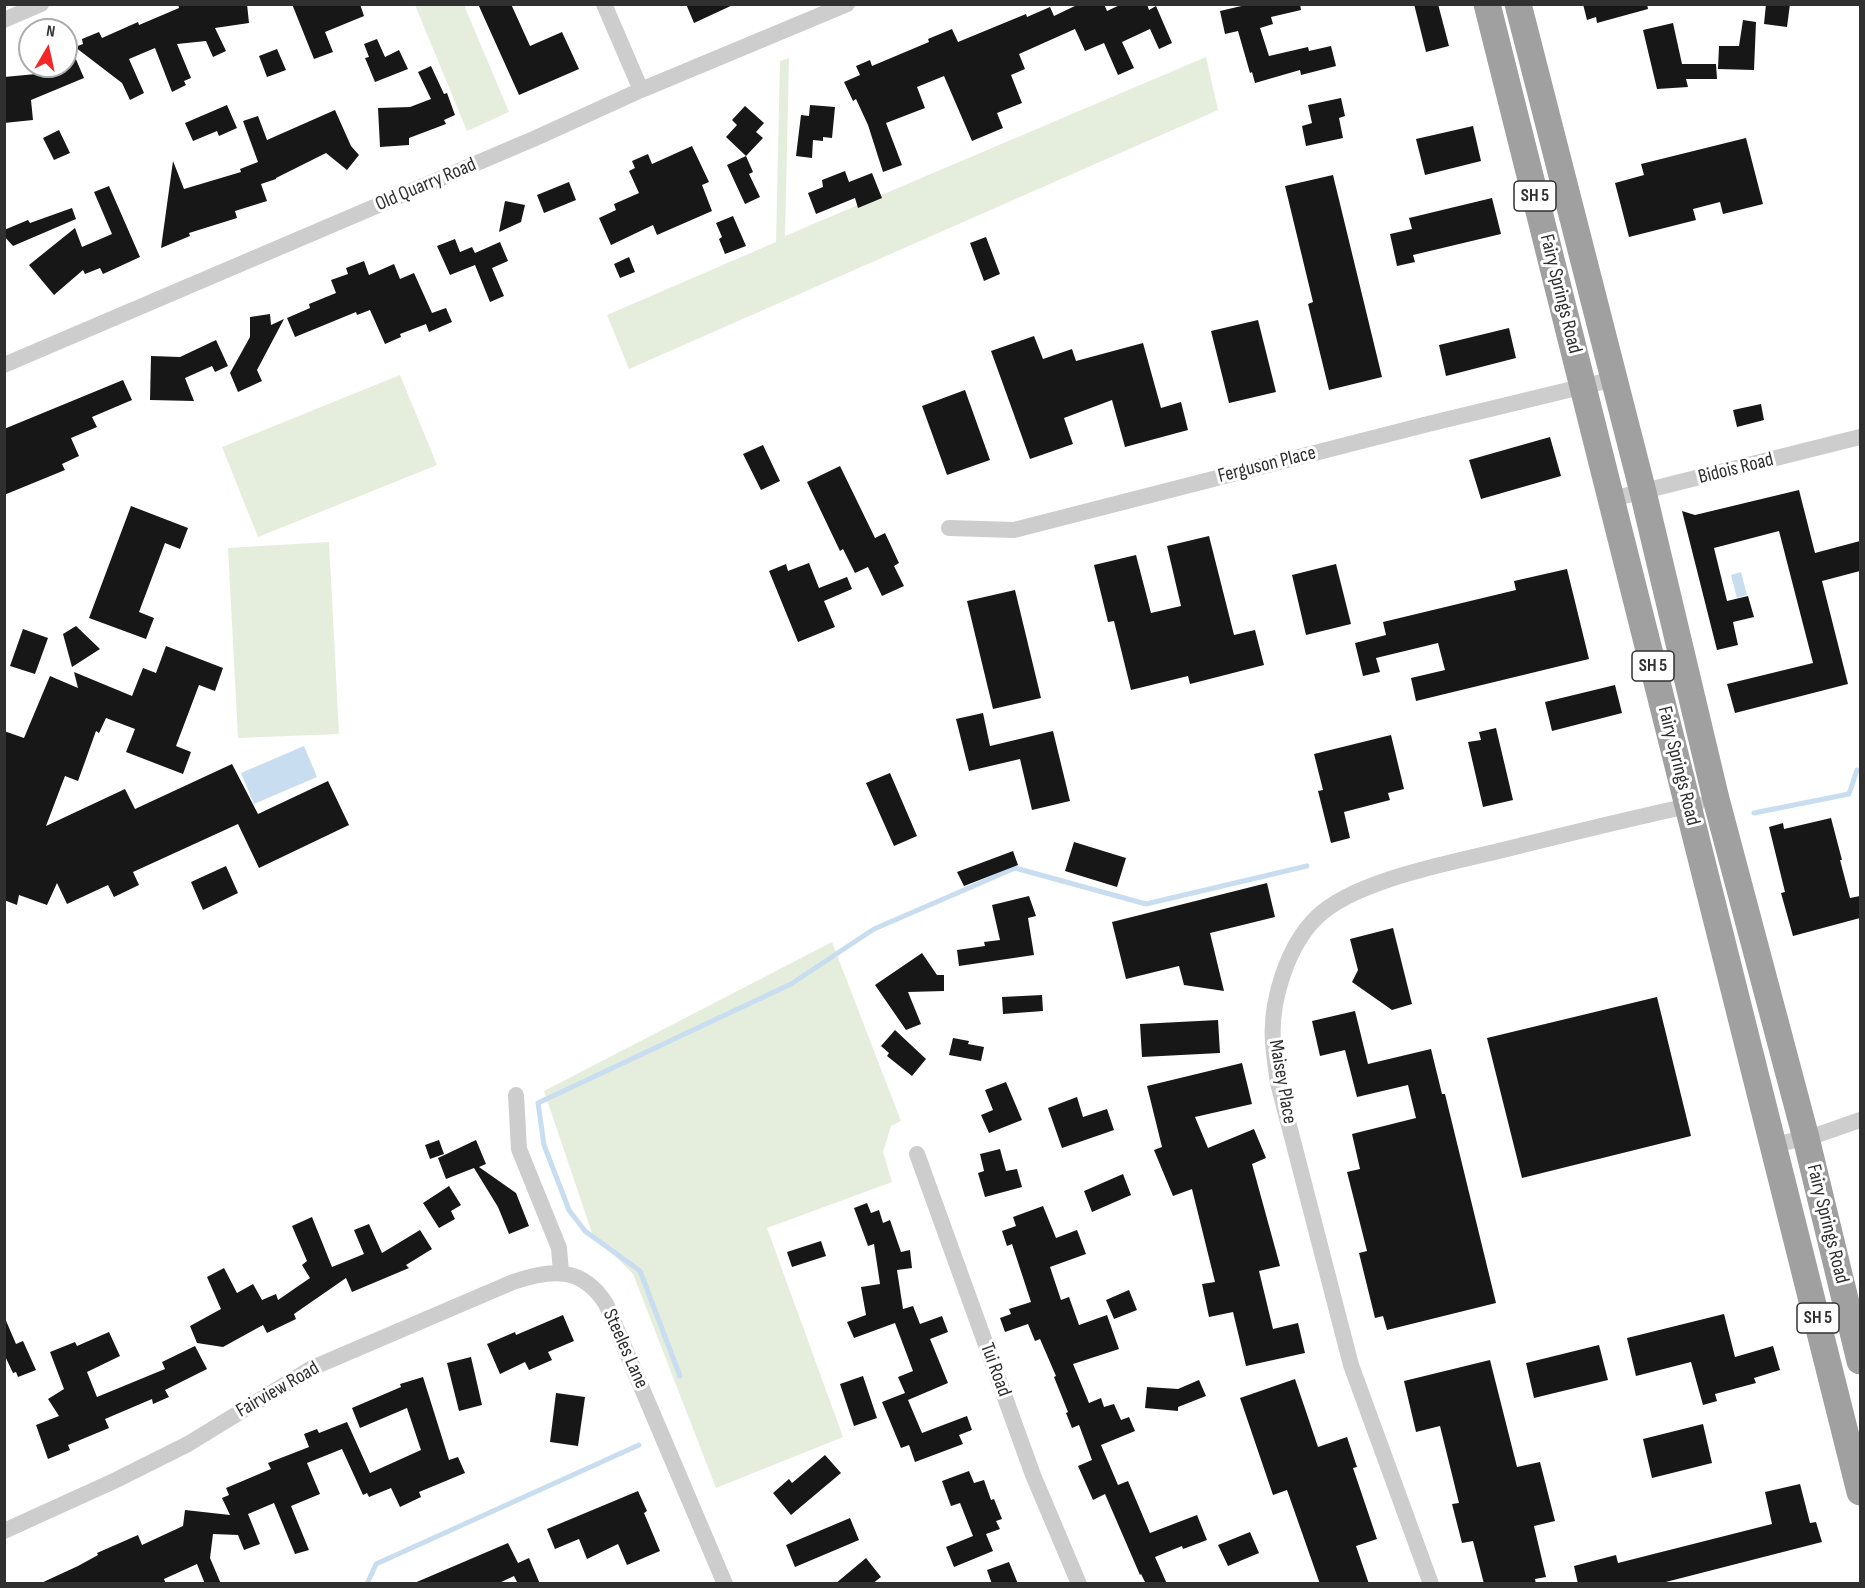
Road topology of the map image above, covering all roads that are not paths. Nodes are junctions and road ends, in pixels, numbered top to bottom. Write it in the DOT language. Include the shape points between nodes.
graph roads {
  1 [pos="40,4"];
  2 [pos="604,4"];
  3 [pos="847,4"];
  4 [pos="1487,4"];
  5 [pos="1521,14"];
  6 [pos="4,20"];
  7 [pos="640,90"];
  8 [pos="1520,134"];
  9 [pos="4,365"];
  10 [pos="1614,379"];
  11 [pos="1584,387"];
  12 [pos="1860,436"];
  13 [pos="1643,492"];
  14 [pos="1612,499"];
  15 [pos="949,528"];
  16 [pos="1716,799"];
  17 [pos="1688,806"];
  18 [pos="516,1095"];
  19 [pos="1860,1120"];
  20 [pos="1806,1138"];
  21 [pos="1775,1145"];
  22 [pos="917,1154"];
  23 [pos="561,1272"];
  24 [pos="1860,1361"];
  25 [pos="1860,1492"];
  26 [pos="4,1531"];
  27 [pos="725,1584"];
  28 [pos="1079,1584"];
  29 [pos="1431,1584"];
  1 -- 6 [label="street"];
  2 -- 7 [label="street"];
  3 -- 7 [label="street, Old Quarry Road"];
  4 -- 8 [label="highway, Fairy Springs Road / SH 5"];
  5 -- 8 [label="highway" via="1509,34 1526,107"];
  5 -- 10 [label="highway, Fairy Springs Road / SH 5"];
  7 -- 9 [label="street, Old Quarry Road"];
  8 -- 11 [label="highway, Fairy Springs Road / SH 5"];
  10 -- 11 [label="street, Ferguson Place"];
  10 -- 13 [label="highway, Fairy Springs Road / SH 5"];
  11 -- 14 [label="highway, Fairy Springs Road / SH 5"];
  11 -- 15 [label="street, Ferguson Place" via="1014,530"];
  12 -- 13 [label="street, Bidois Road"];
  13 -- 14 [label="street, Bidois Road"];
  13 -- 16 [label="highway, Fairy Springs Road / SH 5"];
  14 -- 17 [label="highway, Fairy Springs Road / SH 5"];
  16 -- 17 [label="street, Maisey Place"];
  16 -- 20 [label="highway, Fairy Springs Road / SH 5"];
  17 -- 21 [label="highway, Fairy Springs Road / SH 5"];
  17 -- 29 [label="street, Maisey Place" via="1423,869 1346,896 1317,917 1284,969 1272,1040 1278,1083 1351,1365"];
  18 -- 23 [label="street" via="519,1149 559,1248"];
  19 -- 20 [label="street"];
  20 -- 21 [label="street"];
  20 -- 24 [label="highway, Fairy Springs Road / SH 5"];
  21 -- 25 [label="highway, Fairy Springs Road / SH 5"];
  22 -- 28 [label="street, Tui Road" via="1033,1475"];
  23 -- 26 [label="street, Fairview Road" via="513,1282 312,1368 188,1444"];
  23 -- 27 [label="street, Steeles Lane" via="587,1283 606,1304"];
}
